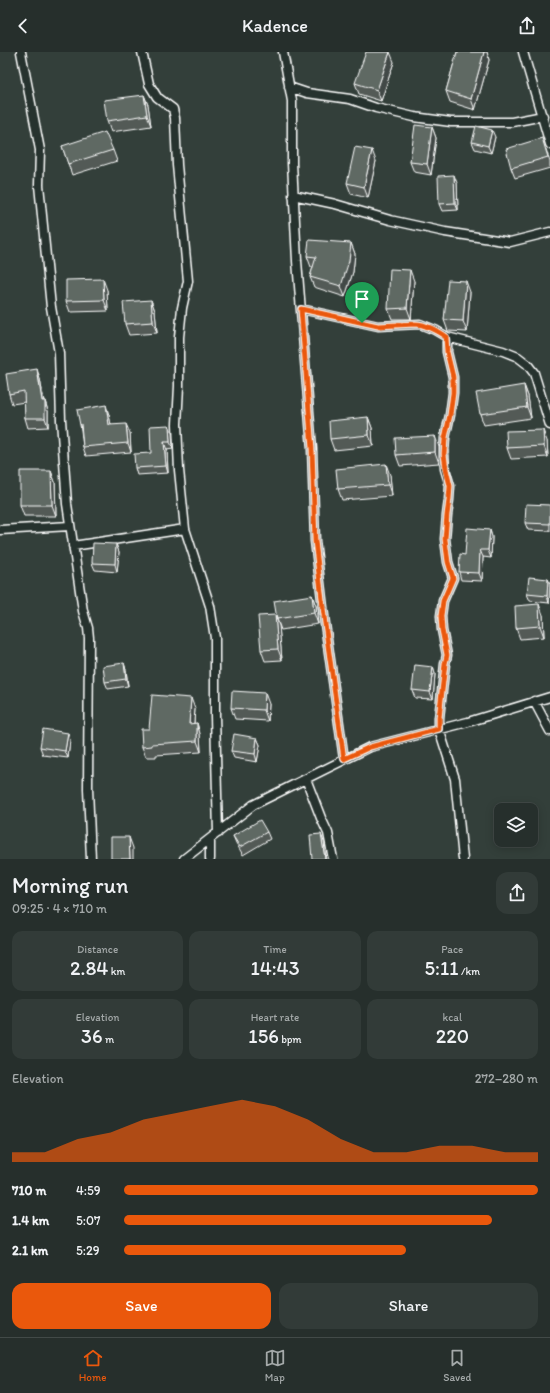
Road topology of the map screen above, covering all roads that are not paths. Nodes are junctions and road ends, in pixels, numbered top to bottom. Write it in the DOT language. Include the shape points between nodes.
graph roads {
  1 [pos="21,52"];
  2 [pos="142,52"];
  3 [pos="283,52"];
  4 [pos="523,52"];
  5 [pos="289,87"];
  6 [pos="543,116"];
  7 [pos="550,144"];
  8 [pos="293,195"];
  9 [pos="550,232"];
  10 [pos="301,309"];
  11 [pos="446,337"];
  12 [pos="550,425"];
  13 [pos="70,526"];
  14 [pos="185,529"];
  15 [pos="0,530"];
  16 [pos="72,546"];
  17 [pos="550,697"];
  18 [pos="534,701"];
  19 [pos="439,729"];
  20 [pos="550,731"];
  21 [pos="344,759"];
  22 [pos="306,779"];
  23 [pos="218,833"];
  24 [pos="210,839"];
  25 [pos="90,859"];
  26 [pos="184,859"];
  27 [pos="210,859"];
  28 [pos="333,859"];
  29 [pos="463,859"];
  1 -- 13 [label="street" via="40,150 39,185 50,300 59,353 61,420"];
  2 -- 14 [label="street" via="149,84 157,97 173,109 175,118 188,281 179,337 179,470"];
  3 -- 5 [label="street"];
  4 -- 6 [label="street"];
  5 -- 6 [label="street" via="307,93 350,99 414,117 451,122 512,122"];
  5 -- 8 [label="street" via="292,101"];
  6 -- 7 [label="street"];
  8 -- 9 [label="street" via="445,232 510,242"];
  8 -- 10 [label="street"];
  10 -- 11 [label="street" via="378,326 420,324"];
  10 -- 21 [label="street" via="312,449 315,541"];
  11 -- 12 [label="street" via="502,351 518,357 527,364 537,380"];
  11 -- 19 [label="street" via="453,385 444,454 450,486 445,539 453,578 443,601 441,616 447,655"];
  13 -- 15 [label="street"];
  13 -- 16 [label="street"];
  14 -- 16 [label="street"];
  14 -- 23 [label="street" via="210,606 215,638"];
  16 -- 25 [label="street" via="89,638"];
  17 -- 18 [label="street"];
  18 -- 19 [label="street"];
  18 -- 20 [label="street"];
  19 -- 21 [label="street" via="370,747"];
  19 -- 29 [label="street" via="455,779"];
  21 -- 22 [label="street"];
  22 -- 23 [label="street" via="253,805"];
  22 -- 28 [label="street" via="328,833"];
  23 -- 24 [label="street"];
  24 -- 26 [label="street"];
  24 -- 27 [label="street"];
}
